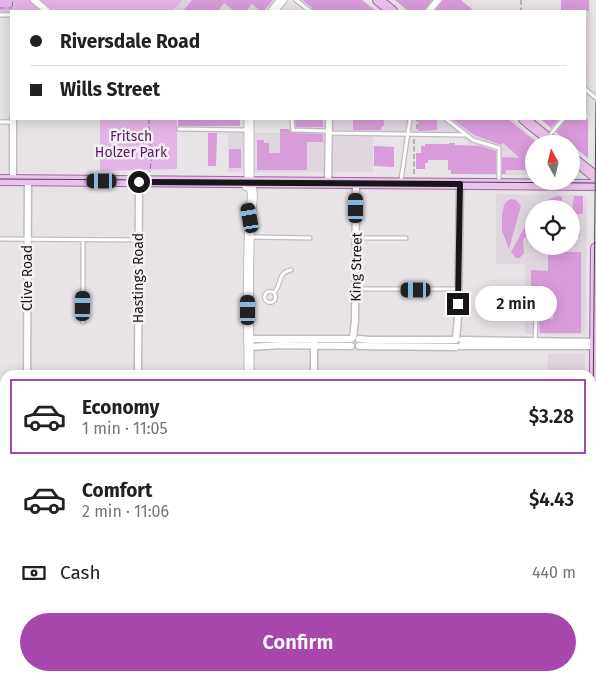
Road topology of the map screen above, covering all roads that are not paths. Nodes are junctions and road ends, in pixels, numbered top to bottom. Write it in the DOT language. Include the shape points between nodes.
graph roads {
  1 [pos="34,0"];
  2 [pos="282,0"];
  3 [pos="296,0"];
  4 [pos="378,0"];
  5 [pos="438,0"];
  6 [pos="46,10"];
  7 [pos="274,10"];
  8 [pos="309,10"];
  9 [pos="391,10"];
  10 [pos="430,10"];
  11 [pos="586,90"];
  12 [pos="596,98"];
  13 [pos="249,120"];
  14 [pos="292,120"];
  15 [pos="329,120"];
  16 [pos="410,120"];
  17 [pos="447,120"];
  18 [pos="525,120"];
  19 [pos="562,120"];
  20 [pos="13,121"];
  21 [pos="0,122"];
  22 [pos="179,128"];
  23 [pos="249,130"];
  24 [pos="329,132"];
  25 [pos="408,135"];
  26 [pos="466,135"];
  27 [pos="544,135"];
  28 [pos="555,135"];
  29 [pos="580,164"];
  30 [pos="596,177"];
  31 [pos="0,180"];
  32 [pos="13,180"];
  33 [pos="28,181"];
  34 [pos="139,182"];
  35 [pos="249,182"];
  36 [pos="328,183"];
  37 [pos="356,183"];
  38 [pos="401,184"];
  39 [pos="460,184"];
  40 [pos="499,184"];
  41 [pos="596,185"];
  42 [pos="250,237"];
  43 [pos="310,238"];
  44 [pos="356,238"];
  45 [pos="406,238"];
  46 [pos="0,239"];
  47 [pos="27,240"];
  48 [pos="83,240"];
  49 [pos="138,240"];
  50 [pos="596,248"];
  51 [pos="291,270"];
  52 [pos="355,289"];
  53 [pos="459,289"];
  54 [pos="537,290"];
  55 [pos="274,293"];
  56 [pos="82,322"];
  57 [pos="355,341"];
  58 [pos="458,342"];
  59 [pos="249,343"];
  60 [pos="314,343"];
  61 [pos="535,344"];
  62 [pos="595,344"];
  63 [pos="27,370"];
  64 [pos="138,370"];
  65 [pos="249,370"];
  66 [pos="314,370"];
  67 [pos="595,370"];
  1 -- 6 [label="street"];
  2 -- 7 [label="street"];
  3 -- 8 [label="lane"];
  4 -- 9 [label="main road"];
  5 -- 10 [label="street"];
  11 -- 12 [label="lane"];
  13 -- 23 [label="street"];
  14 -- 24 [label="lane" via="293,130"];
  15 -- 24 [label="street"];
  16 -- 25 [label="lane"];
  17 -- 26 [label="lane"];
  18 -- 27 [label="main road"];
  19 -- 28 [label="lane"];
  20 -- 21 [label="lane"];
  20 -- 32 [label="street"];
  22 -- 23 [label="lane"];
  23 -- 35 [label="street"];
  24 -- 25 [label="lane"];
  24 -- 36 [label="street"];
  25 -- 26 [label="lane"];
  25 -- 38 [label="lane"];
  26 -- 40 [label="lane" via="499,148"];
  29 -- 30 [label="main road"];
  31 -- 32 [label="main road"];
  32 -- 33 [label="main road"];
  33 -- 34 [label="main road"];
  33 -- 47 [label="street, Clive Road"];
  34 -- 35 [label="main road"];
  34 -- 49 [label="street, Hastings Road"];
  35 -- 36 [label="main road"];
  35 -- 42 [label="street"];
  36 -- 37 [label="main road"];
  37 -- 38 [label="main road"];
  37 -- 44 [label="street, King Street"];
  38 -- 39 [label="main road"];
  39 -- 40 [label="main road"];
  39 -- 53 [label="street"];
  40 -- 41 [label="main road"];
  42 -- 43 [label="lane"];
  42 -- 59 [label="street"];
  44 -- 45 [label="lane"];
  44 -- 52 [label="street, King Street"];
  46 -- 47 [label="lane"];
  47 -- 48 [label="lane"];
  47 -- 63 [label="street, Clive Road"];
  48 -- 49 [label="lane"];
  48 -- 56 [label="lane"];
  49 -- 64 [label="street, Hastings Road"];
  50 -- 62 [label="main road"];
  51 -- 55 [label="lane" via="282,274"];
  52 -- 53 [label="lane"];
  52 -- 57 [label="street, King Street"];
  53 -- 58 [label="street"];
  54 -- 61 [label="lane"];
  57 -- 58 [label="street"];
  57 -- 60 [label="street"];
  58 -- 61 [label="street"];
  59 -- 60 [label="street"];
  59 -- 65 [label="street"];
  60 -- 66 [label="street"];
  61 -- 62 [label="street"];
  62 -- 67 [label="main road"];
}
